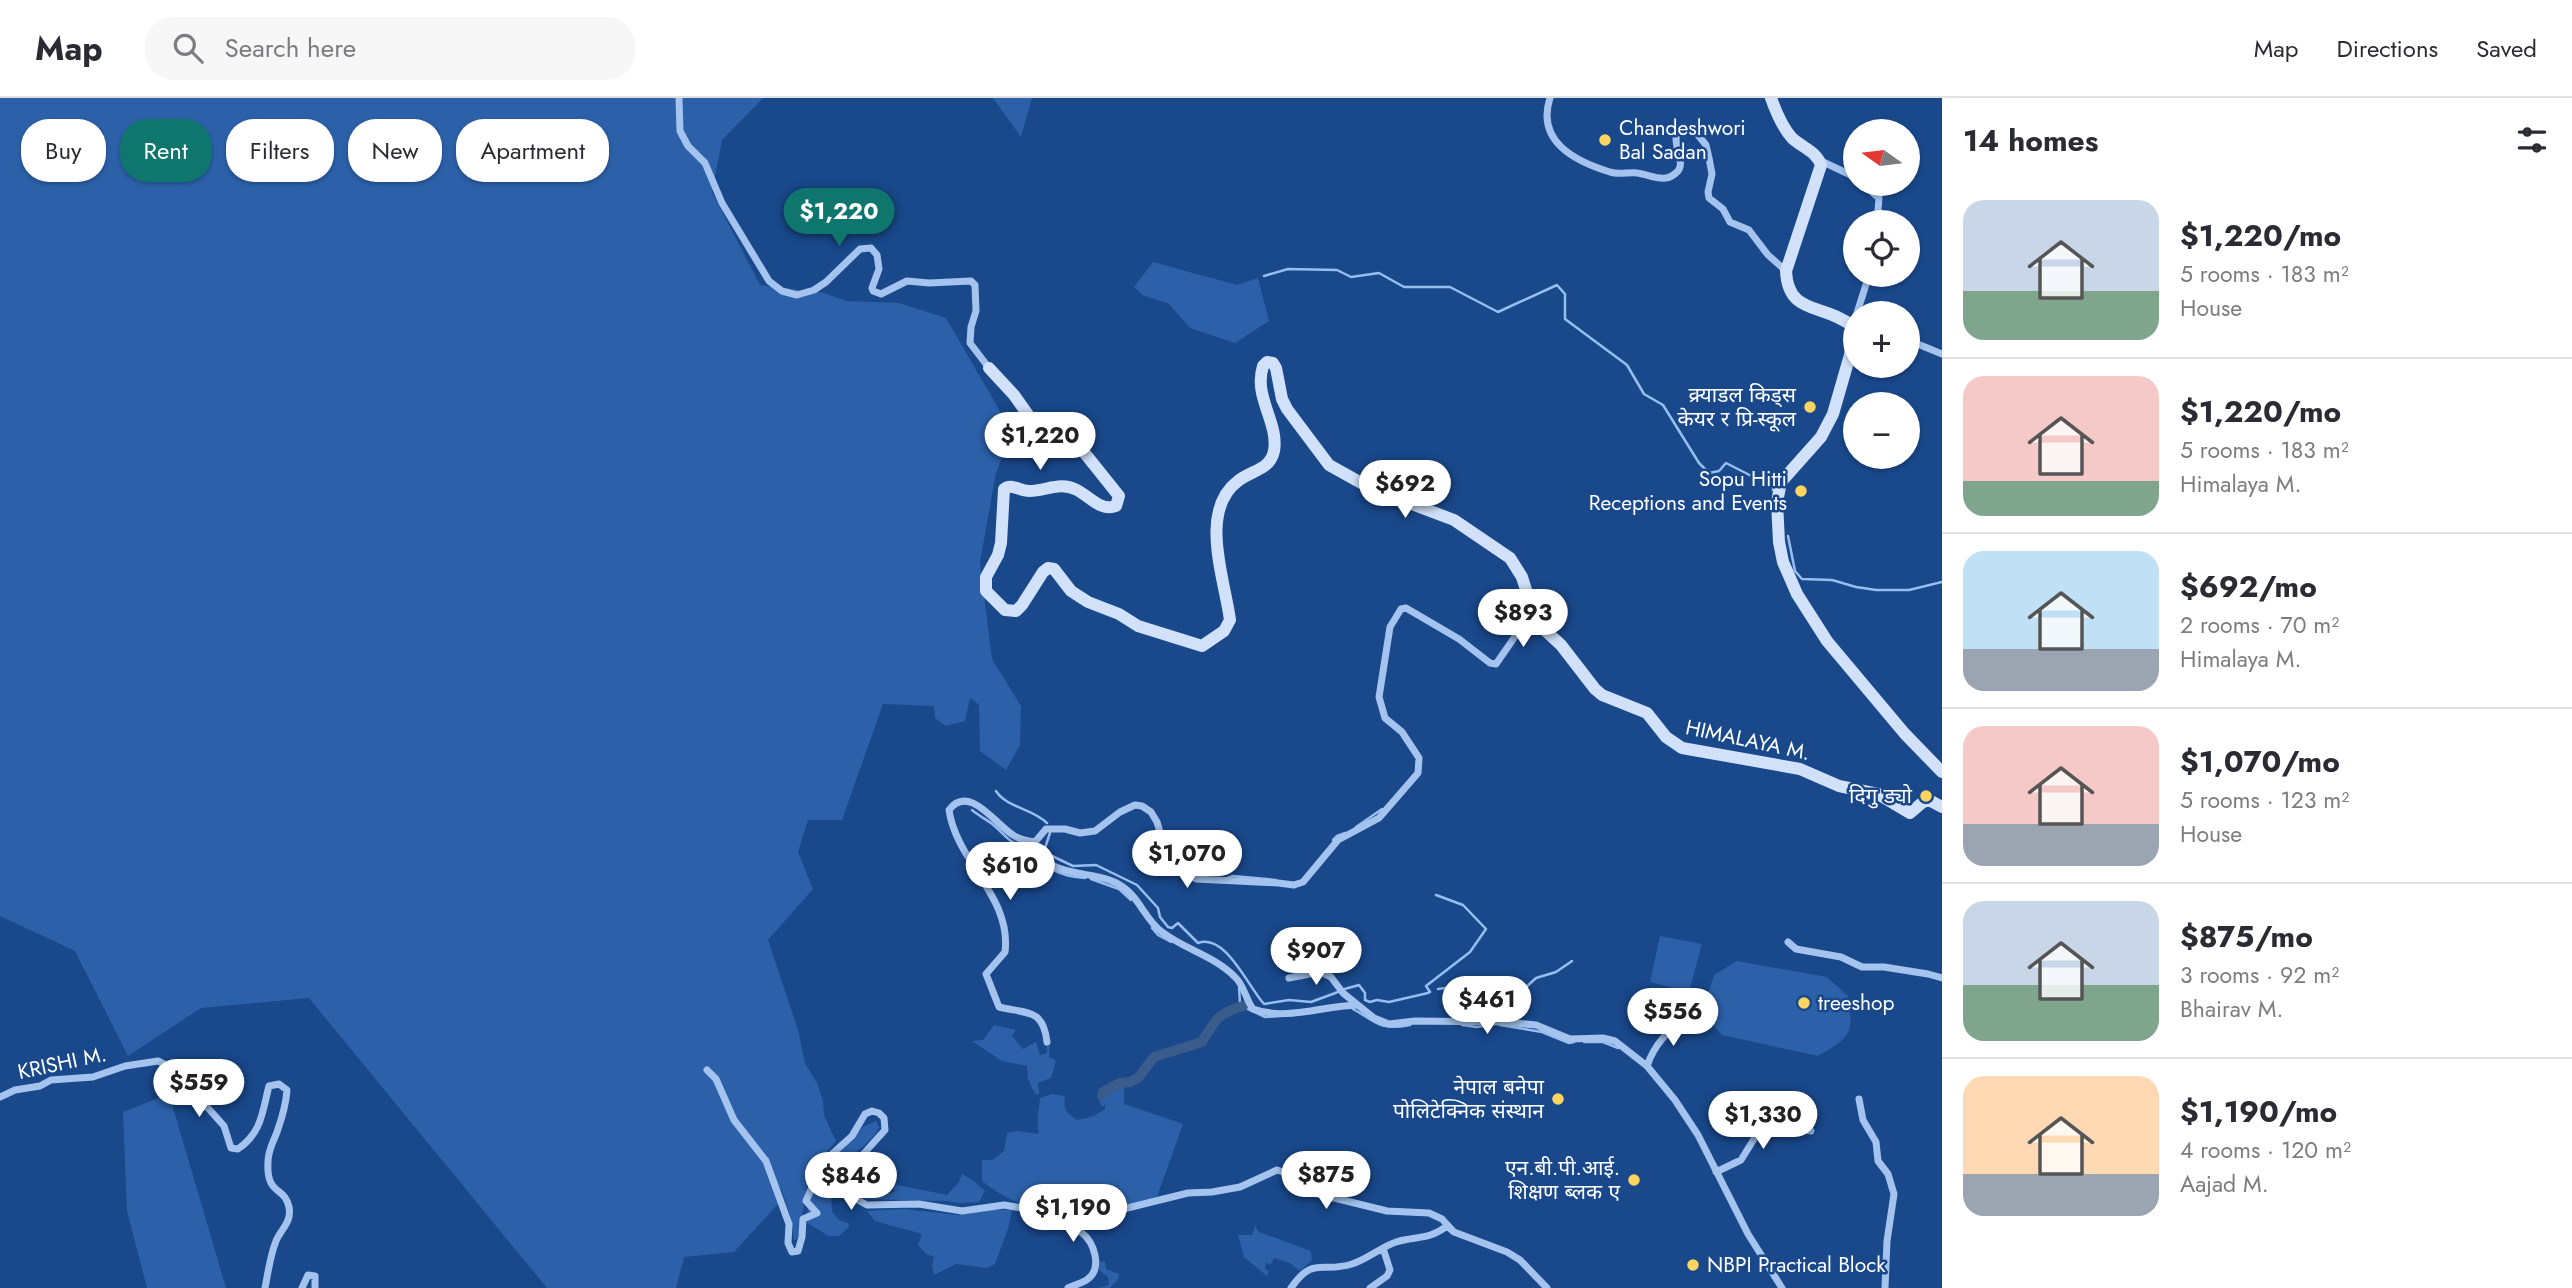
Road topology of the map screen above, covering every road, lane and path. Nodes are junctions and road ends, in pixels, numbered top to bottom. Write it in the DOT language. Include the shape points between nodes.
graph roads {
  1 [pos="679,98"];
  2 [pos="1550,98"];
  3 [pos="1770,98"];
  4 [pos="1819,160"];
  5 [pos="1843,171"];
  6 [pos="1786,271"];
  7 [pos="1843,318"];
  8 [pos="1920,345"];
  9 [pos="1942,354"];
  10 [pos="989,368"];
  11 [pos="1843,378"];
  12 [pos="1528,600"];
  13 [pos="1942,772"];
  14 [pos="1942,807"];
  15 [pos="1035,842"];
  16 [pos="1788,942"];
  17 [pos="1289,978"];
  18 [pos="1942,978"];
  19 [pos="1357,1005"];
  20 [pos="1686,1020"];
  21 [pos="1047,1042"];
  22 [pos="1647,1066"];
  23 [pos="707,1070"];
  24 [pos="0,1097"];
  25 [pos="1859,1099"];
  26 [pos="1811,1131"];
  27 [pos="1716,1172"];
  28 [pos="1040,1215"];
  29 [pos="1454,1232"];
  30 [pos="1383,1248"];
  31 [pos="265,1288"];
  32 [pos="302,1288"];
  33 [pos="315,1288"];
  34 [pos="1068,1288"];
  35 [pos="1291,1288"];
  36 [pos="1370,1288"];
  37 [pos="1547,1288"];
  38 [pos="1782,1288"];
  39 [pos="1885,1288"];
  1 -- 10 [label="street" via="680,131 705,163 722,203 769,281 797,295 814,290 865,247 877,255 878,277 872,288 876,293 907,281 971,281 976,301 970,343"];
  2 -- 6 [label="street" via="1546,124 1559,147 1612,173 1637,173 1660,180 1670,176 1682,162 1675,145 1678,130 1695,131 1709,158 1709,198 1730,222 1749,229"];
  3 -- 4 [label="street" via="1791,137"];
  4 -- 5 [label="street"];
  4 -- 6 [label="street" via="1819,173"];
  6 -- 7 [label="street" via="1797,302"];
  8 -- 9 [label="street"];
  10 -- 12 [label="street, HIMALAYA M." via="1043,436 1079,446 1119,496 1110,508 1069,487 1027,491 1007,486 1002,495 1001,543 985,581 988,594 1005,610 1018,610 1048,568 1079,597 1138,626 1202,646 1224,631 1230,620 1217,522 1229,490 1261,470 1272,457 1273,438 1260,386 1267,362 1276,368 1287,409 1329,465 1372,489 1454,520 1493,544 1517,566"];
  11 -- 13 [label="street" via="1821,437 1781,482 1777,502 1780,551 1797,594 1827,641"];
  12 -- 14 [label="street, HIMALAYA M." via="1536,622 1561,645 1595,689 1647,713 1674,745 1800,769 1839,786 1878,794 1910,813 1928,800"];
  12 -- 15 [label="street" via="1514,638 1496,664 1401,609 1390,627 1379,697 1385,718 1402,732 1419,758 1418,773 1378,818 1338,840 1303,882 1196,879 1177,869 1157,822 1142,806 1120,812 1095,831 1046,829"];
  15 -- 19 [label="street" via="1038,854 1055,868 1121,885 1163,933 1220,963 1238,979 1253,1009 1292,1014"];
  15 -- 21 [label="street" via="1013,835 979,805 964,800 949,810 953,830 992,894 1004,924 1005,952 986,974 994,999 999,1007 1034,1014 1045,1026"];
  16 -- 18 [label="street" via="1796,949 1840,957 1862,967"];
  17 -- 19 [label="street" via="1320,972 1331,977"];
  19 -- 22 [label="street" via="1389,1024 1504,1022 1536,1025 1570,1039 1603,1038 1615,1041"];
  20 -- 22 [label="street" via="1653,1050"];
  22 -- 27 [label="street" via="1698,1135"];
  23 -- 28 [label="street" via="716,1079 734,1119 766,1161 789,1224 792,1252 801,1246 803,1219 817,1213 806,1201 823,1162 872,1111 884,1118 885,1130 844,1179 854,1198 867,1205 919,1204 962,1211 1004,1205"];
  24 -- 31 [label="street, KRISHI M." via="51,1080 93,1077 158,1061 174,1077 181,1095 208,1108 224,1126 231,1148 238,1149 258,1131 269,1086 279,1084 287,1090 286,1106 269,1149 267,1179 290,1210 276,1241"];
  25 -- 39 [label="street" via="1863,1120 1876,1142 1878,1161 1894,1194"];
  26 -- 27 [label="street" via="1762,1119 1741,1160"];
  27 -- 38 [label="street"];
  28 -- 29 [label="street" via="1096,1216 1188,1192 1251,1184 1277,1170 1314,1193 1387,1211 1429,1213"];
  28 -- 34 [label="street" via="1082,1233 1096,1256 1089,1279"];
  29 -- 30 [label="street" via="1447,1226 1436,1234"];
  29 -- 37 [label="street" via="1507,1252"];
  30 -- 35 [label="street" via="1350,1265 1310,1268"];
  30 -- 36 [label="street" via="1390,1270"];
  32 -- 33 [label="street" via="308,1275 315,1276"];
}
